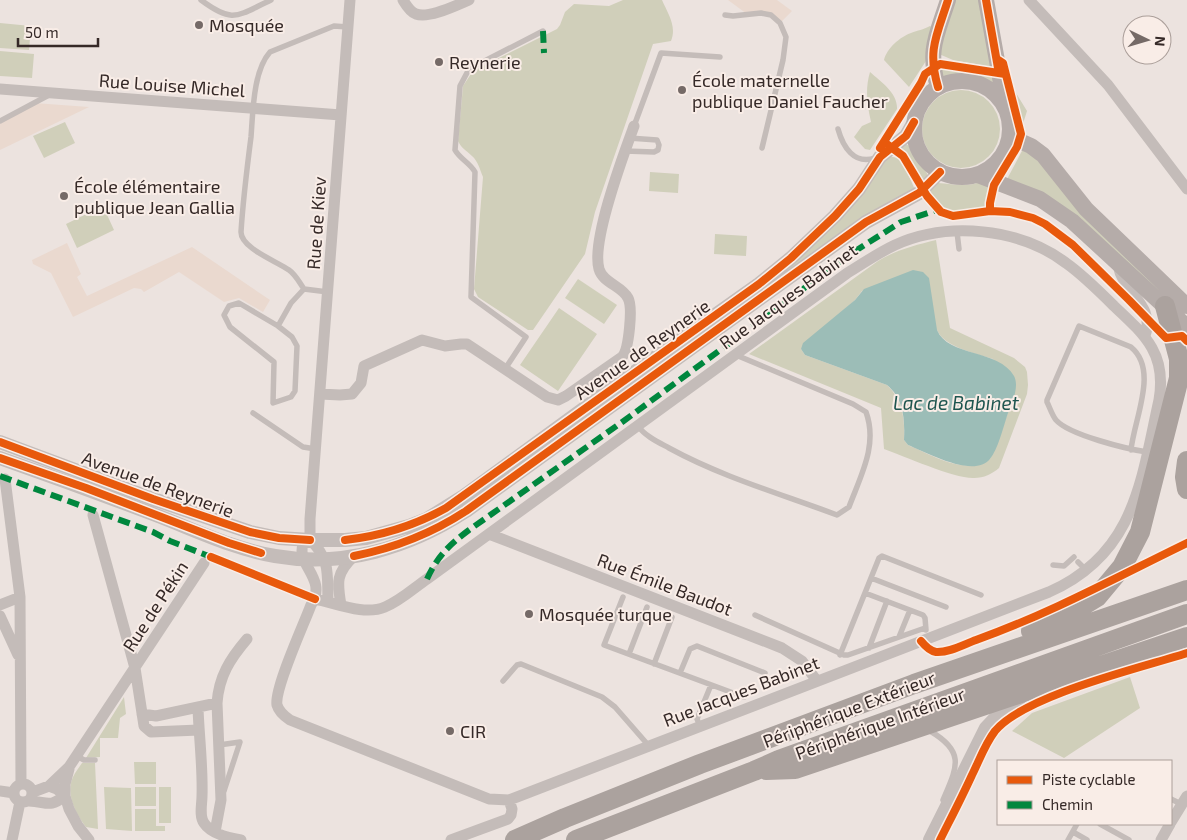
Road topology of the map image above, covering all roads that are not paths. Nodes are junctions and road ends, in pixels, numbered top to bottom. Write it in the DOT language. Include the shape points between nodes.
graph roads {
  1 [pos="201,0"];
  2 [pos="271,0"];
  3 [pos="350,0"];
  4 [pos="403,0"];
  5 [pos="469,0"];
  6 [pos="948,0"];
  7 [pos="986,0"];
  8 [pos="1029,0"];
  9 [pos="725,15"];
  10 [pos="348,27"];
  11 [pos="543,31"];
  12 [pos="720,57"];
  13 [pos="938,87"];
  14 [pos="0,90"];
  15 [pos="52,93"];
  16 [pos="1004,105"];
  17 [pos="252,109"];
  18 [pos="342,114"];
  19 [pos="0,121"];
  20 [pos="914,122"];
  21 [pos="634,126"];
  22 [pos="838,129"];
  23 [pos="1010,131"];
  24 [pos="630,138"];
  25 [pos="762,148"];
  26 [pos="625,151"];
  27 [pos="880,157"];
  28 [pos="940,172"];
  29 [pos="978,175"];
  30 [pos="1187,189"];
  31 [pos="957,232"];
  32 [pos="959,249"];
  33 [pos="1118,265"];
  34 [pos="304,289"];
  35 [pos="328,292"];
  36 [pos="1180,304"];
  37 [pos="278,326"];
  38 [pos="1187,327"];
  39 [pos="1145,336"];
  40 [pos="736,355"];
  41 [pos="505,369"];
  42 [pos="320,394"];
  43 [pos="253,413"];
  44 [pos="638,426"];
  45 [pos="0,442"];
  46 [pos="316,449"];
  47 [pos="1131,450"];
  48 [pos="1147,452"];
  49 [pos="0,458"];
  50 [pos="1187,461"];
  51 [pos="5,479"];
  52 [pos="1187,489"];
  53 [pos="92,515"];
  54 [pos="490,534"];
  55 [pos="310,540"];
  56 [pos="354,556"];
  57 [pos="1074,557"];
  58 [pos="304,560"];
  59 [pos="326,560"];
  60 [pos="204,563"];
  61 [pos="1053,565"];
  62 [pos="870,578"];
  63 [pos="1187,590"];
  64 [pos="864,593"];
  65 [pos="981,595"];
  66 [pos="20,597"];
  67 [pos="623,598"];
  68 [pos="316,599"];
  69 [pos="328,601"];
  70 [pos="887,601"];
  71 [pos="0,605"];
  72 [pos="341,605"];
  73 [pos="647,607"];
  74 [pos="946,607"];
  75 [pos="910,610"];
  76 [pos="1187,614"];
  77 [pos="755,615"];
  78 [pos="0,616"];
  79 [pos="672,617"];
  80 [pos="926,633"];
  81 [pos="899,637"];
  82 [pos="1187,637"];
  83 [pos="247,638"];
  84 [pos="869,648"];
  85 [pos="629,654"];
  86 [pos="840,655"];
  87 [pos="20,658"];
  88 [pos="654,664"];
  89 [pos="135,668"];
  90 [pos="956,669"];
  91 [pos="680,673"];
  92 [pos="765,673"];
  93 [pos="503,681"];
  94 [pos="817,681"];
  95 [pos="710,685"];
  96 [pos="1045,685"];
  97 [pos="744,697"];
  98 [pos="217,704"];
  99 [pos="198,708"];
  100 [pos="142,714"];
  101 [pos="700,726"];
  102 [pos="199,730"];
  103 [pos="930,731"];
  104 [pos="218,745"];
  105 [pos="649,746"];
  106 [pos="77,756"];
  107 [pos="95,760"];
  108 [pos="69,767"];
  109 [pos="754,771"];
  110 [pos="49,786"];
  111 [pos="0,791"];
  112 [pos="23,794"];
  113 [pos="65,796"];
  114 [pos="1180,799"];
  115 [pos="221,800"];
  116 [pos="509,800"];
  117 [pos="1172,818"];
  118 [pos="1076,825"];
  119 [pos="1102,825"];
  120 [pos="1169,825"];
  121 [pos="215,832"];
  122 [pos="1072,832"];
  123 [pos="12,840"];
  124 [pos="89,840"];
  125 [pos="235,840"];
  126 [pos="451,840"];
  127 [pos="515,840"];
  128 [pos="576,840"];
  129 [pos="929,840"];
  130 [pos="1068,840"];
  131 [pos="1087,840"];
  132 [pos="1130,840"];
  133 [pos="1161,840"];
  1 -- 2 [label="lane" via="219,13 232,17"];
  3 -- 10 [label="street, Rue de Kiev"];
  4 -- 5 [label="street" via="416,14 425,15"];
  6 -- 13 [label="main road" via="932,56"];
  7 -- 16 [label="main road"];
  8 -- 30 [label="street" via="1108,85"];
  9 -- 25 [label="lane" via="771,15 780,23 786,37"];
  10 -- 17 [label="lane" via="334,26 270,52 261,68"];
  10 -- 18 [label="street, Rue de Kiev"];
  11 -- 41 [label="lane" via="469,69 460,86 455,150 475,172 471,297 526,337"];
  12 -- 21 [label="lane" via="661,53"];
  13 -- 16 [label="main road" via="952,82 975,82 995,93"];
  13 -- 20 [label="main road" via="924,99"];
  14 -- 15 [label="street, Rue Louise Michel"];
  15 -- 17 [label="street, Rue Louise Michel"];
  15 -- 19 [label="lane"];
  16 -- 23 [label="main road"];
  17 -- 18 [label="street, Rue Louise Michel"];
  17 -- 34 [label="lane" via="241,237 287,269"];
  18 -- 35 [label="street, Rue de Kiev"];
  20 -- 27 [label="street, Avenue de Reynerie" via="906,136"];
  20 -- 28 [label="main road" via="914,137 919,151 928,164"];
  21 -- 24 [label="street"];
  22 -- 27 [label="lane" via="849,153 862,159"];
  23 -- 29 [label="main road" via="1008,146 999,161"];
  23 -- 36 [label="main road" via="1043,155 1086,209"];
  24 -- 26 [label="street"];
  24 -- 26 [label="lane" via="656,140 658,150"];
  26 -- 41 [label="street" via="601,227 598,262 603,276 628,297 625,354 558,400 546,397"];
  27 -- 55 [label="street, Avenue de Reynerie" via="859,189 791,258 464,496 427,519 389,532 366,538"];
  28 -- 29 [label="main road" via="962,178"];
  28 -- 56 [label="street, Avenue de Reynerie" via="919,193 866,222 466,511 423,536"];
  29 -- 33 [label="main road" via="1040,199 1072,221"];
  31 -- 32 [label="lane"];
  31 -- 39 [label="street, Rue Jacques Babinet" via="1004,235 1052,254 1066,262"];
  31 -- 40 [label="street, Rue Jacques Babinet" via="926,235 895,244 846,274"];
  33 -- 36 [label="main road"];
  33 -- 39 [label="street, Rue Jacques Babinet" via="1122,279 1147,316 1149,323"];
  34 -- 35 [label="lane"];
  34 -- 37 [label="lane" via="291,303"];
  35 -- 42 [label="street, Rue de Kiev"];
  36 -- 38 [label="main road"];
  36 -- 90 [label="highway" via="1179,378 1140,532 1122,567 1097,597 1082,607 1004,641"];
  37 -- 37 [label="lane" via="239,303 229,306 224,315 230,327 274,362 272,403 291,398 295,391 297,346 292,337"];
  39 -- 48 [label="street, Rue Jacques Babinet" via="1157,358 1162,386"];
  40 -- 44 [label="street, Rue Jacques Babinet"];
  40 -- 44 [label="lane" via="866,412 871,425 870,447 849,507 843,512 837,515 733,477 684,456"];
  41 -- 42 [label="street" via="467,344 445,346 422,340 364,366 361,383 352,394"];
  42 -- 46 [label="street, Rue de Kiev"];
  43 -- 46 [label="lane" via="303,447"];
  44 -- 54 [label="street, Rue Jacques Babinet"];
  45 -- 55 [label="street, Avenue de Reynerie" via="250,532"];
  46 -- 55 [label="street, Rue de Kiev"];
  47 -- 47 [label="lane" via="1066,427 1056,420 1047,402 1079,326 1131,348 1143,362 1143,390"];
  47 -- 48 [label="lane"];
  48 -- 80 [label="street, Rue Jacques Babinet" via="1128,518 1111,545 1082,566 1062,587"];
  49 -- 58 [label="street, Avenue de Reynerie" via="229,543 274,556"];
  50 -- 52 [label="highway"];
  51 -- 66 [label="street"];
  53 -- 89 [label="street"];
  54 -- 72 [label="street, Rue Jacques Babinet" via="384,607 374,610"];
  54 -- 94 [label="street, Rue Émile Baudot" via="782,648 802,661"];
  55 -- 58 [label="street" via="303,545"];
  55 -- 59 [label="street"];
  56 -- 59 [label="street, Avenue de Reynerie"];
  56 -- 72 [label="street" via="339,576"];
  57 -- 61 [label="lane" via="1064,566"];
  58 -- 59 [label="street, Avenue de Reynerie"];
  58 -- 68 [label="street" via="315,582"];
  59 -- 69 [label="street"];
  60 -- 89 [label="street, Rue de Pékin"];
  62 -- 64 [label="lane"];
  62 -- 65 [label="lane" via="882,556"];
  62 -- 74 [label="lane"];
  63 -- 90 [label="highway, Périphérique Extérieur"];
  64 -- 70 [label="lane"];
  64 -- 86 [label="lane"];
  66 -- 71 [label="street"];
  66 -- 87 [label="street"];
  67 -- 85 [label="lane" via="604,645"];
  68 -- 69 [label="street, Rue Jacques Babinet"];
  68 -- 116 [label="street, Rue Jacques Babinet" via="278,689 278,707 282,714 290,720 489,799"];
  69 -- 72 [label="street, Rue Jacques Babinet"];
  70 -- 75 [label="lane"];
  70 -- 84 [label="lane"];
  73 -- 85 [label="lane"];
  75 -- 80 [label="lane" via="923,615"];
  75 -- 81 [label="lane"];
  76 -- 109 [label="highway, Périphérique Intérieur"];
  77 -- 86 [label="lane"];
  78 -- 87 [label="street"];
  79 -- 88 [label="lane"];
  80 -- 81 [label="lane"];
  80 -- 94 [label="street, Rue Jacques Babinet"];
  81 -- 84 [label="lane"];
  82 -- 96 [label="highway"];
  83 -- 98 [label="street" via="232,657 218,687"];
  84 -- 86 [label="lane" via="848,656"];
  85 -- 88 [label="lane"];
  87 -- 112 [label="street"];
  88 -- 91 [label="lane"];
  89 -- 100 [label="street"];
  89 -- 106 [label="street, Rue de Pékin"];
  90 -- 127 [label="highway, Périphérique Extérieur" via="700,764"];
  91 -- 92 [label="lane" via="690,649 697,646"];
  91 -- 95 [label="lane"];
  93 -- 105 [label="lane" via="520,664 602,697"];
  94 -- 101 [label="street, Rue Jacques Babinet"];
  95 -- 97 [label="lane"];
  95 -- 101 [label="lane" via="697,719"];
  96 -- 109 [label="highway" via="795,769"];
  96 -- 129 [label="street" via="1007,707 986,728"];
  98 -- 99 [label="street"];
  98 -- 104 [label="street"];
  99 -- 100 [label="street" via="156,716"];
  99 -- 102 [label="street"];
  100 -- 102 [label="street" via="144,726 151,732"];
  101 -- 105 [label="street, Rue Jacques Babinet"];
  102 -- 121 [label="street" via="201,817 204,824"];
  103 -- 129 [label="lane" via="951,746 956,766"];
  104 -- 115 [label="street"];
  104 -- 115 [label="lane" via="240,742"];
  105 -- 116 [label="street, Rue Jacques Babinet"];
  106 -- 107 [label="lane"];
  106 -- 108 [label="street, Rue de Pékin"];
  108 -- 110 [label="street, Rue de Pékin"];
  108 -- 113 [label="street"];
  109 -- 128 [label="highway, Périphérique Intérieur"];
  110 -- 112 [label="street"];
  110 -- 113 [label="street"];
  111 -- 112 [label="street"];
  112 -- 113 [label="street" via="51,804"];
  112 -- 123 [label="street"];
  113 -- 124 [label="street" via="78,826"];
  114 -- 117 [label="street"];
  115 -- 121 [label="street"];
  116 -- 126 [label="street" via="512,809 508,819"];
  118 -- 122 [label="lane"];
  119 -- 132 [label="lane"];
  120 -- 133 [label="street"];
  121 -- 125 [label="street"];
  122 -- 130 [label="lane"];
  122 -- 131 [label="lane"];
}
